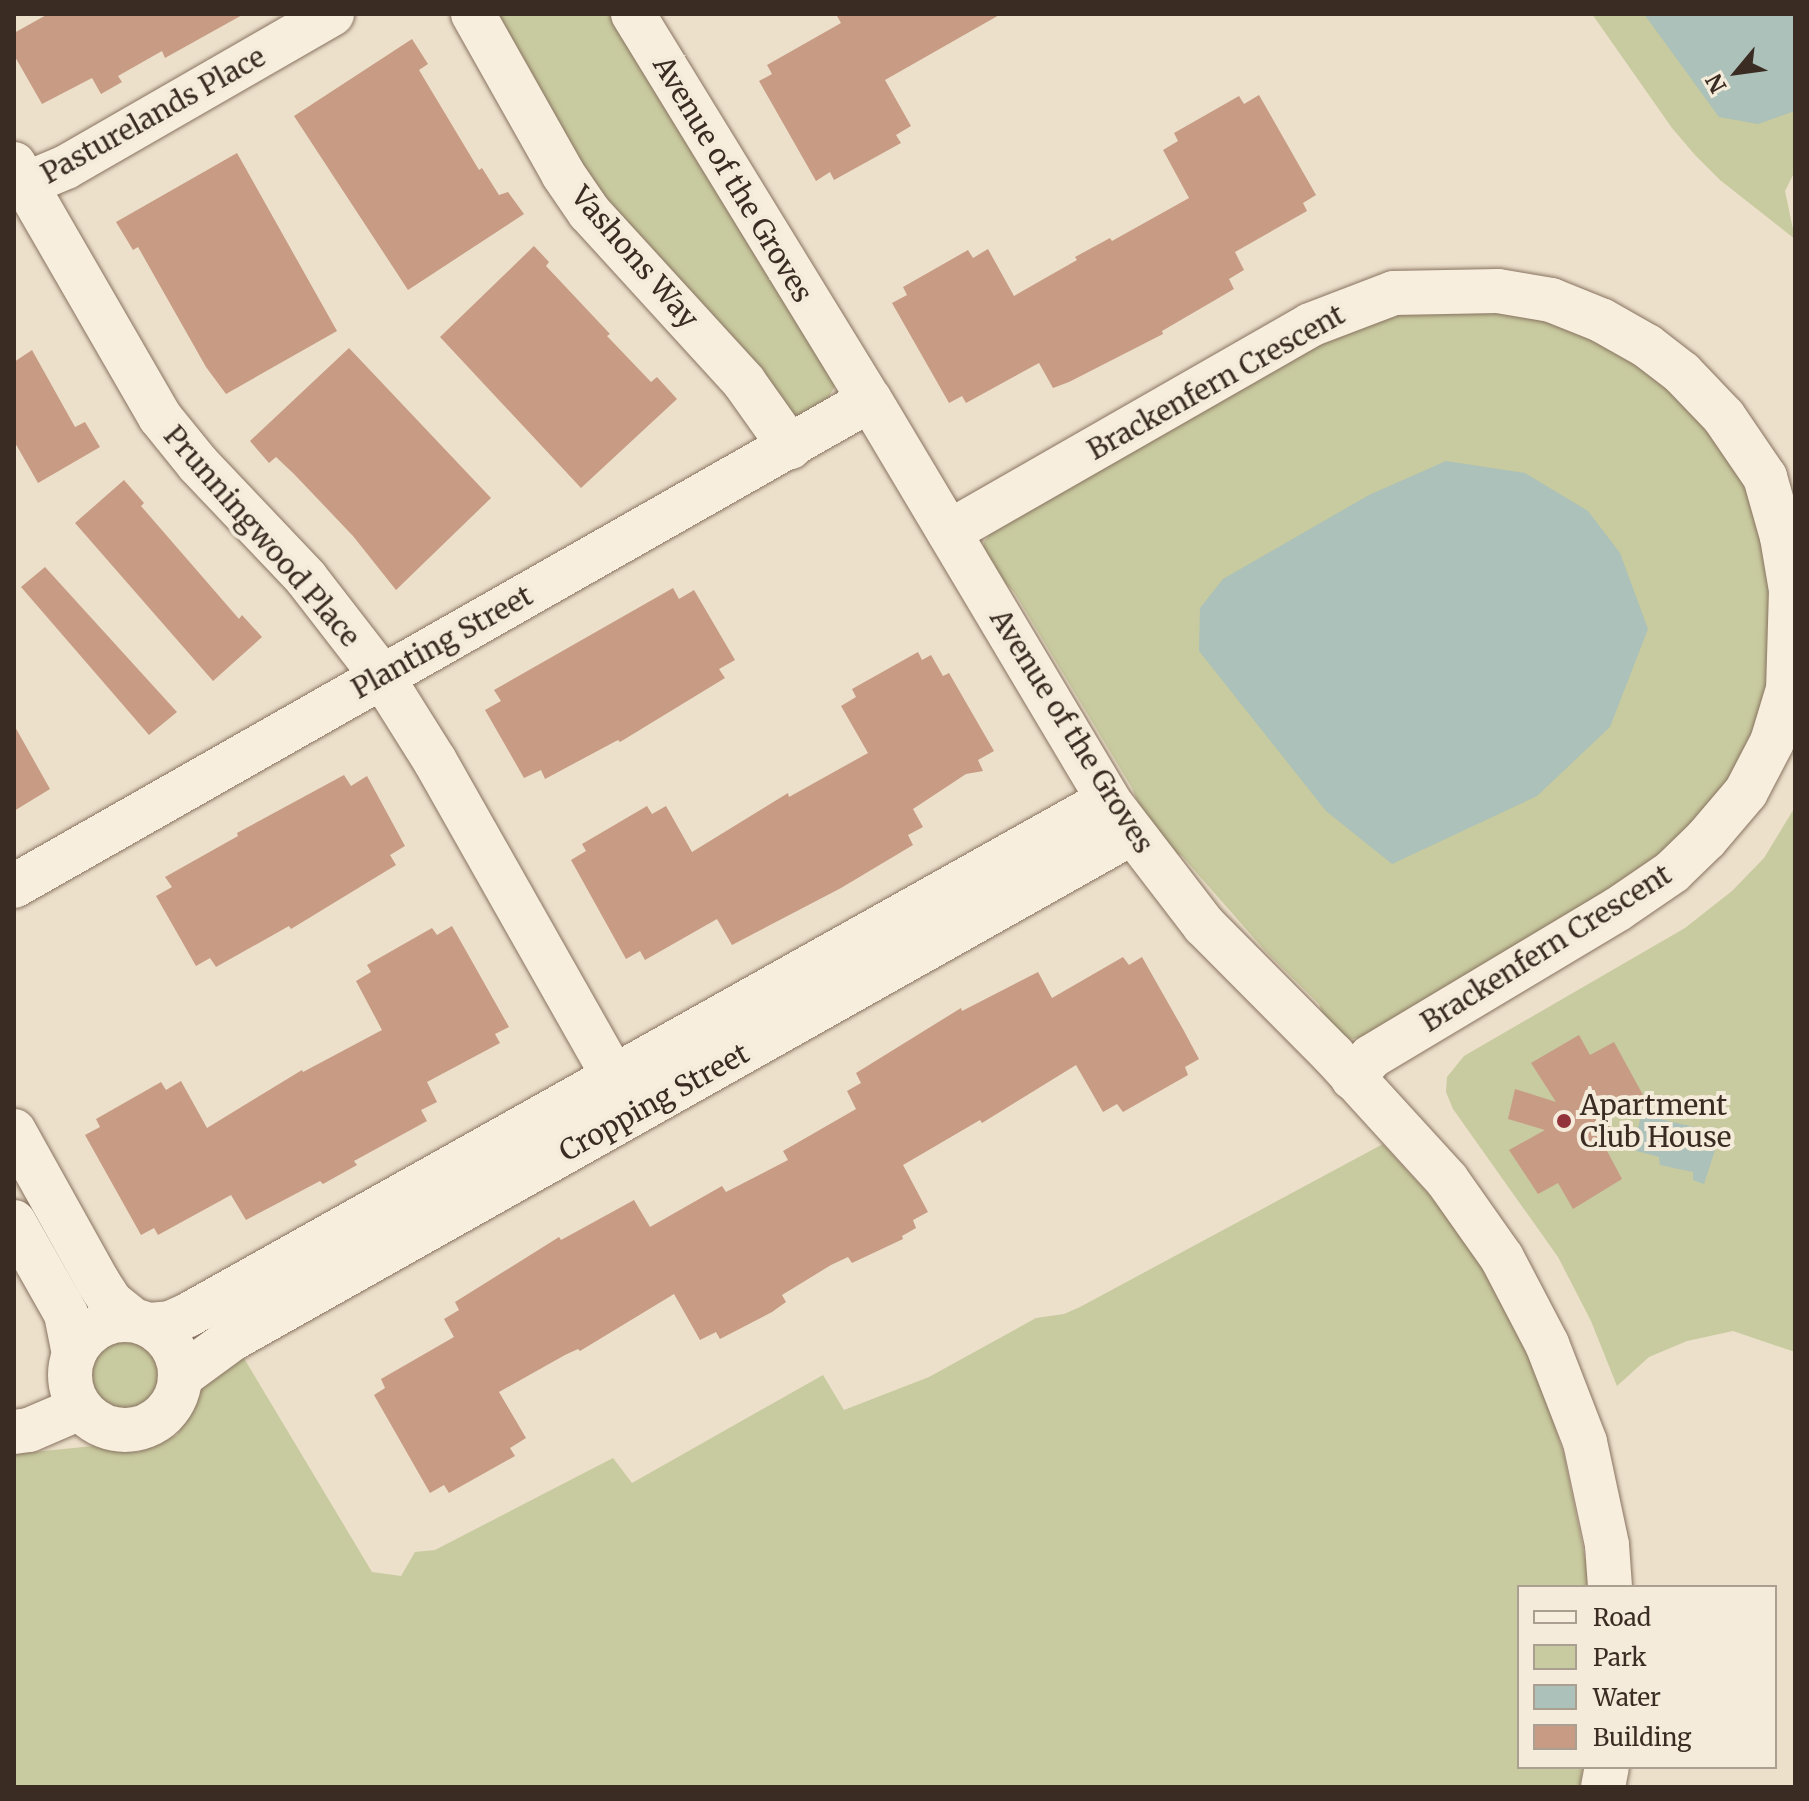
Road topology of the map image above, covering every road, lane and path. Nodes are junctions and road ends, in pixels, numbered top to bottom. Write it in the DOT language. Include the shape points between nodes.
graph roads {
  1 [pos="332,14"];
  2 [pos="473,14"];
  3 [pos="644,18"];
  4 [pos="18,179"];
  5 [pos="870,400"];
  6 [pos="790,447"];
  7 [pos="1780,469"];
  8 [pos="949,532"];
  9 [pos="381,675"];
  10 [pos="1120,817"];
  11 [pos="14,886"];
  12 [pos="1353,1078"];
  13 [pos="624,1095"];
  14 [pos="14,1131"];
  15 [pos="14,1222"];
  16 [pos="141,1323"];
  17 [pos="74,1354"];
  18 [pos="180,1377"];
  19 [pos="80,1408"];
  20 [pos="14,1432"];
  21 [pos="1610,1585"];
  1 -- 4 [label="street, Pasturelands Place" via="66,167"];
  2 -- 6 [label="street, Vashons Way" via="589,212 744,382"];
  3 -- 5 [label="street, Avenue of the Groves"];
  4 -- 9 [label="street, Prunningwood Place" via="160,417 306,578"];
  5 -- 6 [label="street, Planting Street"];
  5 -- 8 [label="street, Avenue of the Groves"];
  6 -- 9 [label="street, Planting Street"];
  7 -- 8 [label="street, Brackenfern Crescent" via="1682,373 1601,320 1551,300 1498,291 1394,293 1310,325"];
  7 -- 12 [label="street, Brackenfern Crescent" via="1782,537 1791,590 1788,689 1772,742 1746,792 1672,872 1371,1057"];
  8 -- 10 [label="street, Avenue of the Groves"];
  9 -- 11 [label="street, Planting Street"];
  9 -- 13 [label="street, Prunningwood Place"];
  10 -- 12 [label="street, Avenue of the Groves" via="1204,925"];
  10 -- 13 [label="street, Cropping Street"];
  12 -- 21 [label="street, Avenue of the Groves" via="1447,1180 1502,1258 1547,1344 1585,1442 1607,1545"];
  13 -- 16 [label="street, Cropping Street" via="188,1315 170,1323"];
  13 -- 18 [label="street, Cropping Street" via="232,1339"];
  14 -- 16 [label="street" via="111,1302"];
  15 -- 17 [label="street" via="66,1314"];
  16 -- 17 [label="street" via="110,1321 94,1329"];
  16 -- 18 [label="street" via="164,1336 176,1353"];
  17 -- 19 [label="street" via="71,1389"];
  18 -- 19 [label="street" via="169,1409 139,1429 105,1427"];
  19 -- 20 [label="street"];
}
